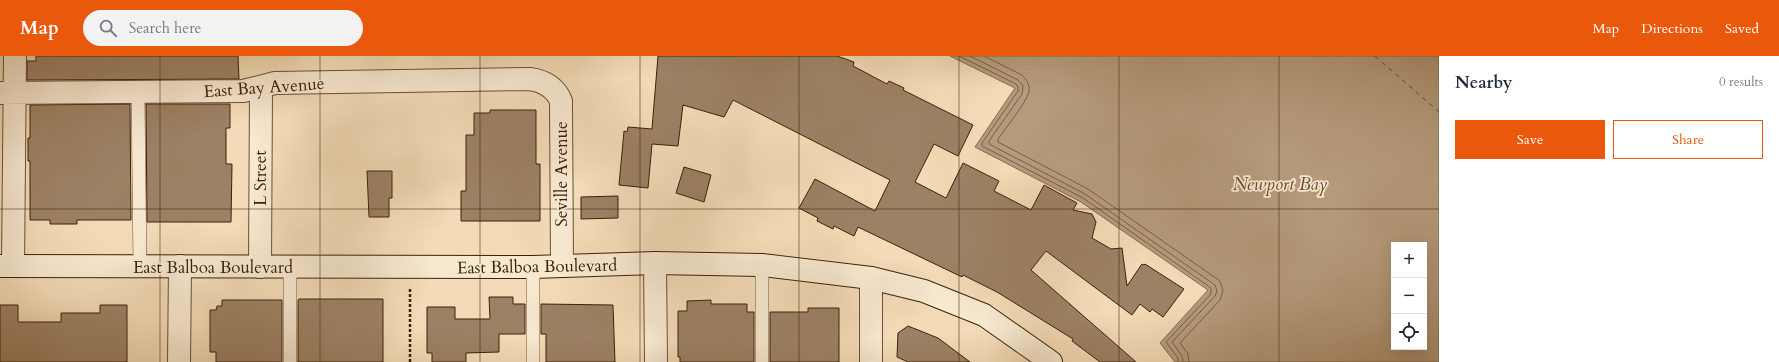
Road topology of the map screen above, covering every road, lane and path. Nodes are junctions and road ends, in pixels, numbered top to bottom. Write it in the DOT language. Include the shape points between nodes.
graph roads {
  1 [pos="15,56"];
  2 [pos="549,86"];
  3 [pos="261,88"];
  4 [pos="138,92"];
  5 [pos="7,93"];
  6 [pos="655,263"];
  7 [pos="762,265"];
  8 [pos="6,266"];
  9 [pos="180,266"];
  10 [pos="562,266"];
  11 [pos="140,267"];
  12 [pos="260,267"];
  13 [pos="290,267"];
  14 [pos="410,267"];
  15 [pos="533,267"];
  16 [pos="871,278"];
  17 [pos="179,362"];
  18 [pos="290,362"];
  19 [pos="410,362"];
  20 [pos="533,362"];
  21 [pos="656,362"];
  22 [pos="762,362"];
  23 [pos="871,362"];
  24 [pos="1051,362"];
  1 -- 5 [label="street"];
  2 -- 3 [label="street, East Bay Avenue" via="530,79 274,83"];
  2 -- 10 [label="street, Seville Avenue" via="561,101"];
  3 -- 4 [label="street, East Bay Avenue" via="244,91"];
  3 -- 12 [label="street, L Street"];
  4 -- 5 [label="street, East Bay Avenue"];
  4 -- 11 [label="lane"];
  5 -- 8 [label="street"];
  6 -- 7 [label="street, East Balboa Boulevard"];
  6 -- 10 [label="street, East Balboa Boulevard"];
  6 -- 21 [label="street"];
  7 -- 16 [label="street, East Balboa Boulevard"];
  7 -- 22 [label="lane"];
  8 -- 11 [label="street, East Balboa Boulevard"];
  9 -- 11 [label="street, East Balboa Boulevard"];
  9 -- 12 [label="street, East Balboa Boulevard"];
  9 -- 17 [label="street"];
  10 -- 15 [label="street, East Balboa Boulevard"];
  12 -- 13 [label="street, East Balboa Boulevard"];
  13 -- 14 [label="street, East Balboa Boulevard"];
  13 -- 18 [label="lane"];
  14 -- 15 [label="street, East Balboa Boulevard"];
  14 -- 19 [label="path"];
  15 -- 20 [label="lane"];
  16 -- 23 [label="street"];
  16 -- 24 [label="street, East Balboa Boulevard" via="924,291 984,315"];
}
